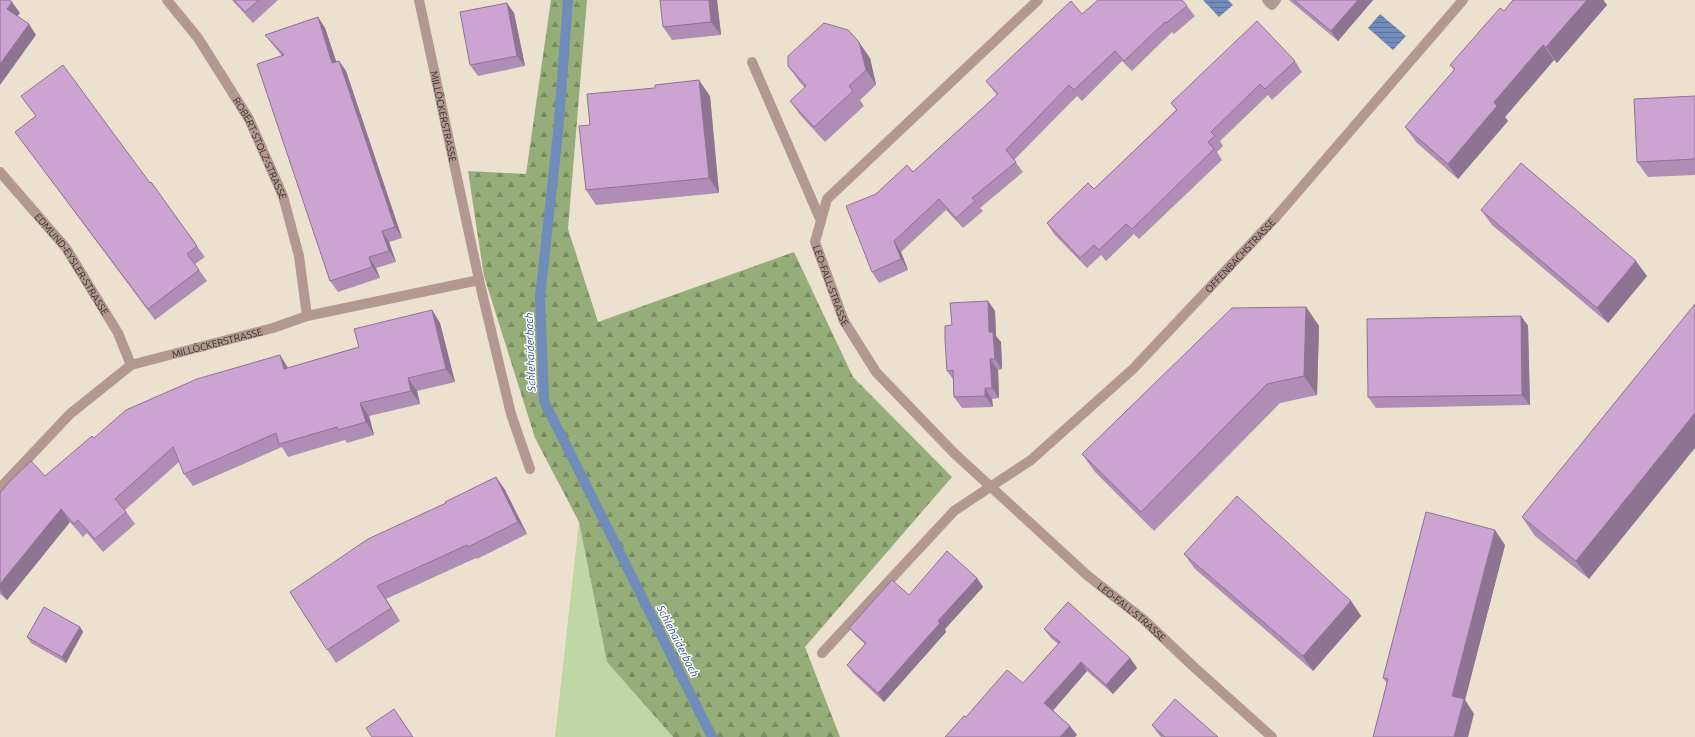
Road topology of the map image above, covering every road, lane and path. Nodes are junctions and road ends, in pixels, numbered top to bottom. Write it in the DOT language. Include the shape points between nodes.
graph roads {
  1 [pos="168,0"];
  2 [pos="419,0"];
  3 [pos="1038,0"];
  4 [pos="1268,0"];
  5 [pos="1276,0"];
  6 [pos="1463,0"];
  7 [pos="752,62"];
  8 [pos="0,172"];
  9 [pos="821,220"];
  10 [pos="479,280"];
  11 [pos="307,316"];
  12 [pos="130,365"];
  13 [pos="530,469"];
  14 [pos="992,487"];
  15 [pos="0,488"];
  16 [pos="822,653"];
  17 [pos="1272,737"];
  1 -- 11 [label="street, ROBERT-STOLZ-STRASSE" via="198,38 249,119 283,196 299,256"];
  2 -- 10 [label="street, MILLÖCKERSTRASSE"];
  3 -- 9 [label="street, LEO-FALL-STRASSE" via="827,199"];
  4 -- 5 [label="street" via="1272,5"];
  6 -- 14 [label="street, OFFENBACHSTRASSE" via="1276,217 1133,369 1031,460"];
  7 -- 9 [label="street"];
  8 -- 12 [label="street, EDMUND-EYSLER-STRASSE" via="66,248 118,333"];
  9 -- 14 [label="street, LEO-FALL-STRASSE" via="815,242 844,320 876,372 954,453"];
  10 -- 11 [label="street, MILLÖCKERSTRASSE"];
  10 -- 13 [label="street, MILLÖCKERSTRASSE" via="511,414"];
  11 -- 12 [label="street, MILLÖCKERSTRASSE" via="273,328"];
  12 -- 15 [label="street, MILLÖCKERSTRASSE" via="70,414"];
  14 -- 16 [label="street" via="954,511"];
  14 -- 17 [label="street, LEO-FALL-STRASSE" via="1088,576 1143,619"];
}
